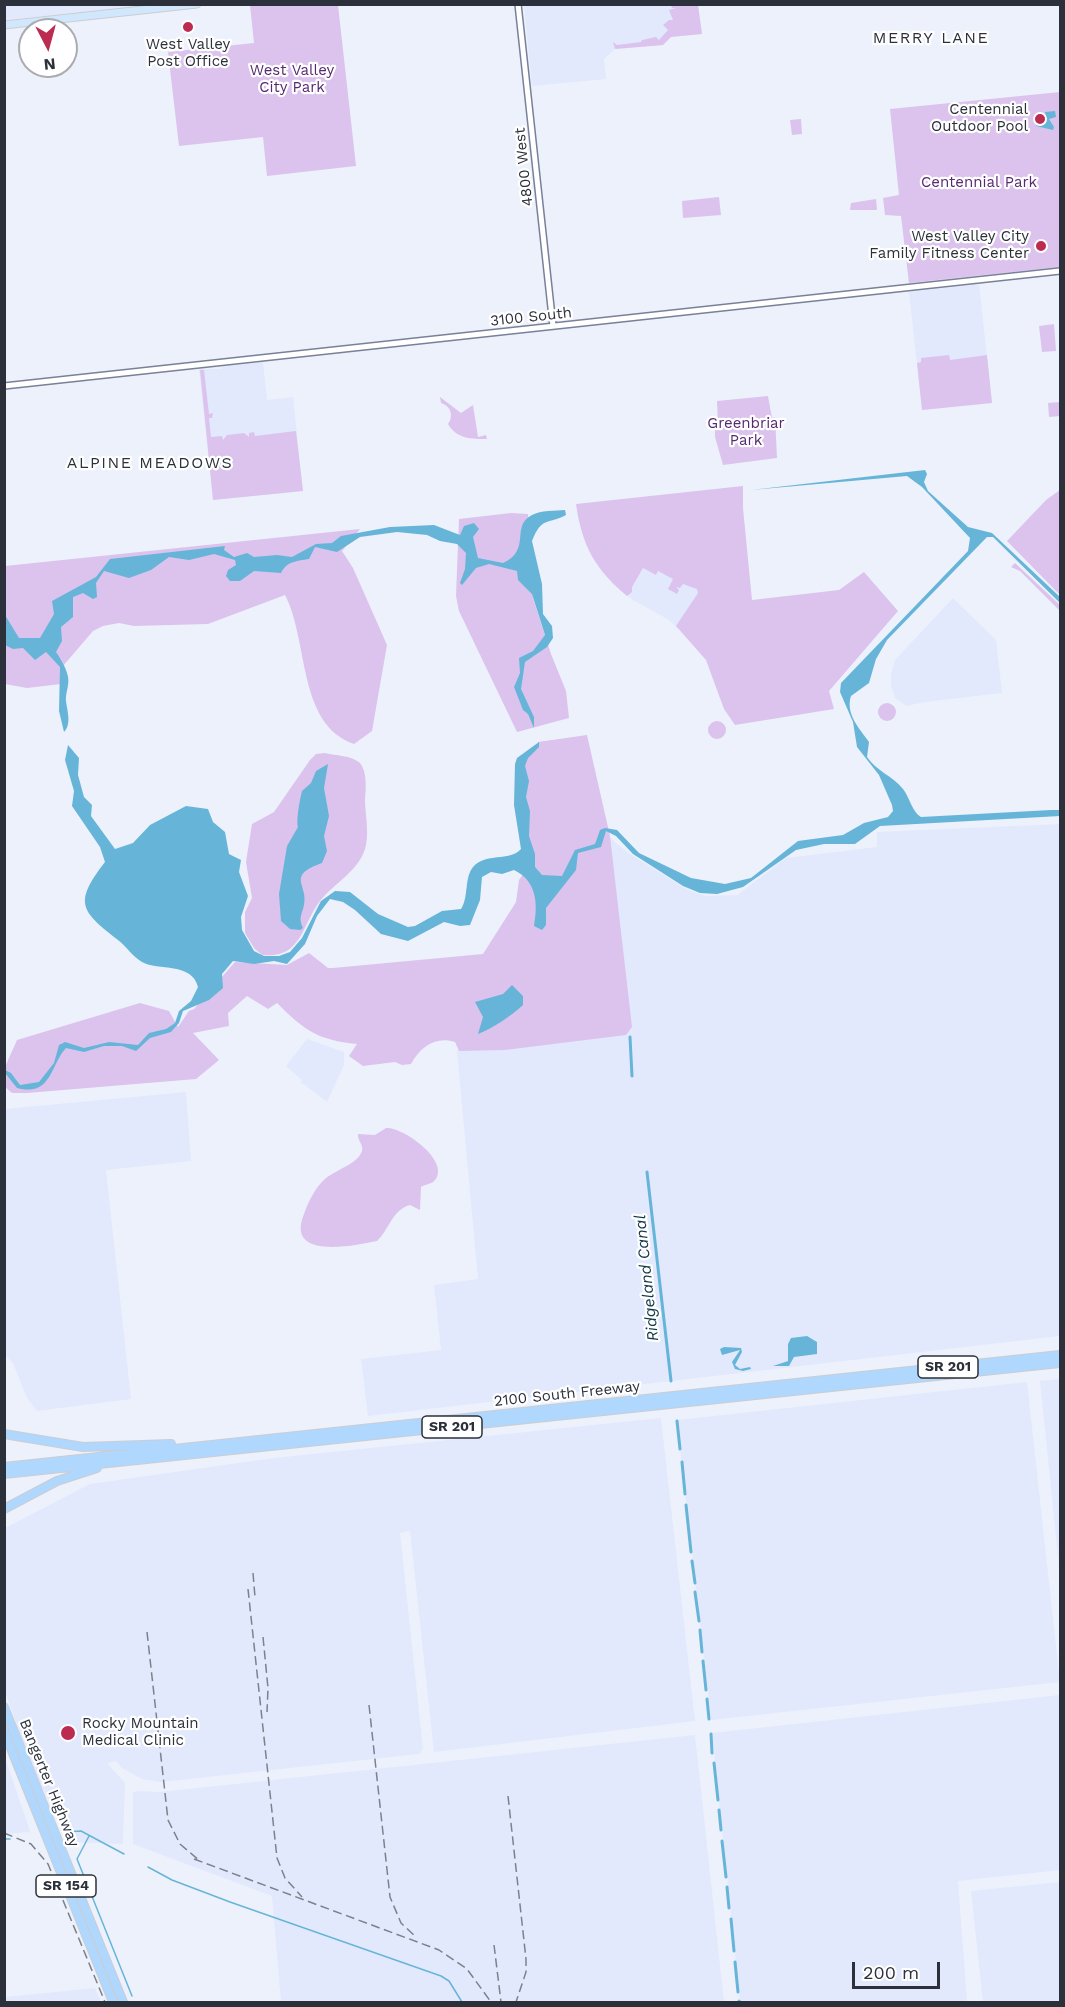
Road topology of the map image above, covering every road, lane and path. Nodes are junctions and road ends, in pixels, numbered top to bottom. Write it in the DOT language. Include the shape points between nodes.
graph roads {
  1 [pos="197,4"];
  2 [pos="518,4"];
  3 [pos="4,25"];
  4 [pos="1060,271"];
  5 [pos="553,326"];
  6 [pos="4,386"];
  7 [pos="1060,1355"];
  8 [pos="1060,1363"];
  9 [pos="4,1434"];
  10 [pos="196,1446"];
  11 [pos="209,1452"];
  12 [pos="4,1467"];
  13 [pos="4,1474"];
  14 [pos="4,1509"];
  15 [pos="4,1707"];
  16 [pos="4,1731"];
  17 [pos="113,2002"];
  18 [pos="123,2002"];
  1 -- 3 [label="main road"];
  2 -- 5 [label="main road, 4800 West"];
  4 -- 5 [label="main road, 3100 South"];
  5 -- 6 [label="main road, 3100 South"];
  7 -- 10 [label="highway, 2100 South Freeway / SR 201"];
  8 -- 11 [label="highway, 2100 South Freeway / SR 201"];
  9 -- 10 [label="highway" via="83,1447"];
  10 -- 12 [label="highway, 2100 South Freeway / SR 201"];
  11 -- 13 [label="highway, 2100 South Freeway / SR 201"];
  11 -- 14 [label="highway" via="76,1474"];
  15 -- 18 [label="highway, Bangerter Highway / SR 154"];
  16 -- 17 [label="highway, Bangerter Highway / SR 154"];
}
